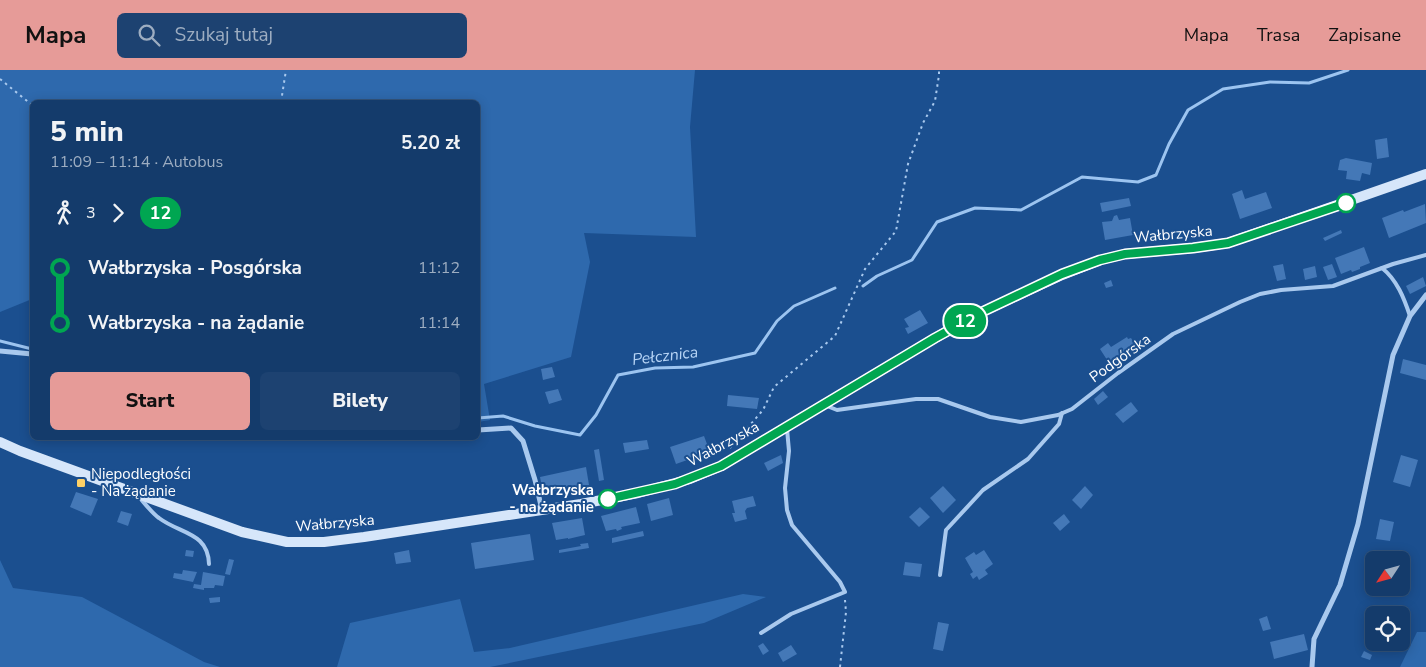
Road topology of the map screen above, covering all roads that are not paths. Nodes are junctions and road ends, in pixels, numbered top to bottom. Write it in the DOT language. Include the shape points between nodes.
graph roads {
  1 [pos="1426,174"];
  2 [pos="1426,255"];
  3 [pos="1382,268"];
  4 [pos="1426,295"];
  5 [pos="1410,316"];
  6 [pos="0,352"];
  7 [pos="30,354"];
  8 [pos="824,404"];
  9 [pos="1062,413"];
  10 [pos="787,426"];
  11 [pos="480,430"];
  12 [pos="0,442"];
  13 [pos="137,494"];
  14 [pos="542,510"];
  15 [pos="209,564"];
  16 [pos="940,575"];
  17 [pos="761,633"];
  18 [pos="1312,667"];
  1 -- 8 [label="main road, Wałbrzyska" via="1228,243 1112,256 1085,266 984,311"];
  2 -- 3 [label="lane, Podgórska"];
  3 -- 5 [label="lane" via="1400,290"];
  3 -- 9 [label="lane, Podgórska" via="1333,286 1281,290 1240,302 1173,334 1072,409"];
  4 -- 5 [label="street"];
  5 -- 18 [label="street" via="1393,354 1358,524 1340,585 1314,639"];
  6 -- 7 [label="street"];
  8 -- 9 [label="lane, Podgórska" via="837,410 938,399 990,417 1021,422"];
  8 -- 10 [label="main road, Wałbrzyska"];
  9 -- 16 [label="lane" via="1059,424 1028,458 983,490 946,530"];
  10 -- 14 [label="main road, Wałbrzyska" via="721,466 690,479 638,493"];
  10 -- 17 [label="lane" via="789,452 785,488 792,525 845,592 791,614"];
  11 -- 14 [label="street" via="511,428 523,441"];
  12 -- 13 [label="main road, Wałbrzyska"];
  13 -- 14 [label="main road, Wałbrzyska" via="242,532 287,542 364,538"];
  13 -- 15 [label="lane" via="159,518 197,537 206,547"];
}
